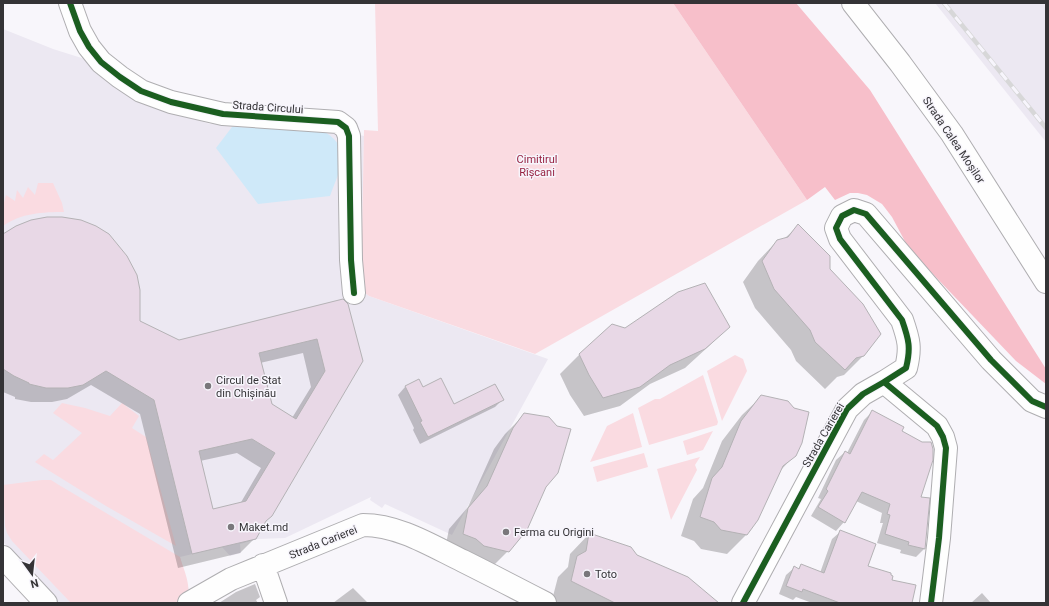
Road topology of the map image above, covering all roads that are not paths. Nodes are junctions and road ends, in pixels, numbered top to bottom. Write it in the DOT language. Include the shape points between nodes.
graph roads {
  1 [pos="70,3"];
  2 [pos="853,3"];
  3 [pos="1046,282"];
  4 [pos="354,293"];
  5 [pos="884,382"];
  6 [pos="1046,407"];
  7 [pos="3,557"];
  8 [pos="263,565"];
  9 [pos="46,603"];
  10 [pos="189,603"];
  11 [pos="276,603"];
  12 [pos="545,603"];
  13 [pos="743,603"];
  14 [pos="931,603"];
  1 -- 4 [label="street, Strada Circului" via="80,31 100,62 141,91 171,102 223,114 338,122 346,128 350,136 351,260"];
  2 -- 3 [label="street, Strada Calea Moșilor" via="952,134"];
  5 -- 6 [label="street, Strada Carierei" via="906,368 910,353 908,336 902,320 840,238 836,228 842,216 854,210 866,214 1014,384 1032,401"];
  5 -- 13 [label="street, Strada Carierei" via="862,394 847,409"];
  5 -- 14 [label="street" via="937,426 946,448"];
  7 -- 9 [label="street"];
  8 -- 10 [label="street, Strada Carierei"];
  8 -- 11 [label="street"];
  8 -- 12 [label="street, Strada Carierei" via="363,525 380,526 415,537"];
}
